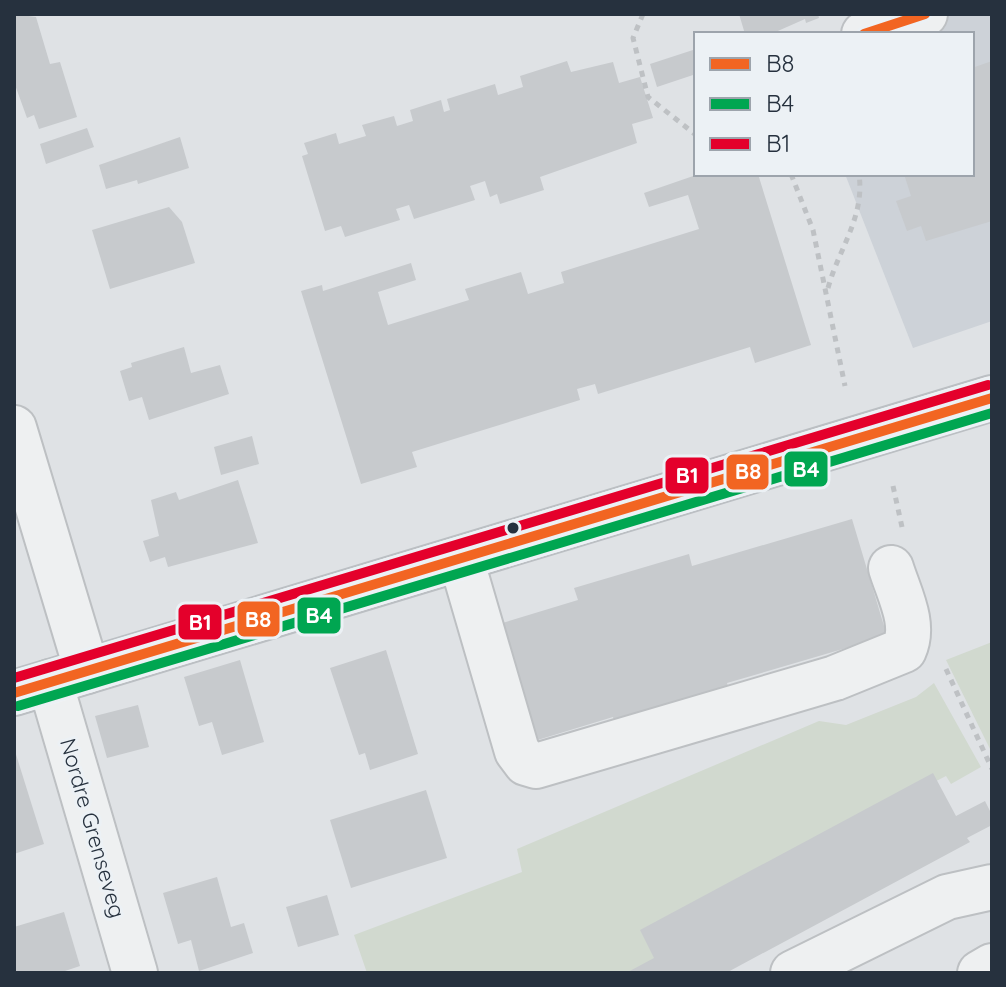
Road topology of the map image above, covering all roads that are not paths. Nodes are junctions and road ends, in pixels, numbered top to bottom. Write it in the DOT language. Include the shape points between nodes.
graph roads {
  1 [pos="925,14"];
  2 [pos="870,32"];
  3 [pos="992,398"];
  4 [pos="14,428"];
  5 [pos="461,559"];
  6 [pos="891,568"];
  7 [pos="50,682"];
  8 [pos="992,887"];
  9 [pos="992,966"];
  10 [pos="135,973"];
  11 [pos="793,973"];
  12 [pos="980,973"];
  1 -- 2 [label="street"];
  3 -- 5 [label="main road"];
  4 -- 7 [label="street, Nordre Grenseveg"];
  5 -- 6 [label="street" via="517,751 536,766 835,678 904,650 909,628"];
  5 -- 7 [label="main road"];
  7 -- 10 [label="street, Nordre Grenseveg"];
  8 -- 11 [label="street" via="947,897"];
  9 -- 12 [label="street"];
}
